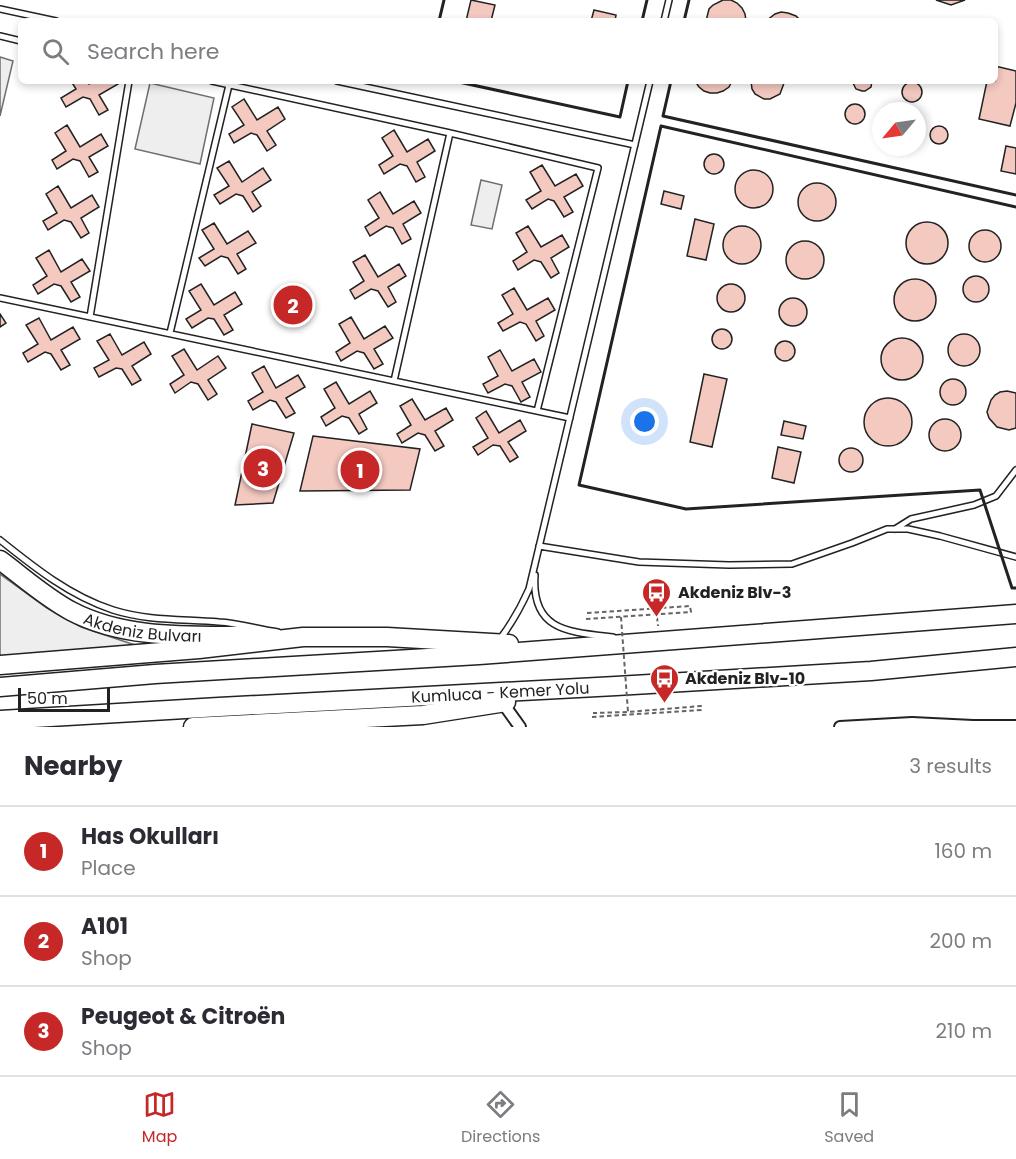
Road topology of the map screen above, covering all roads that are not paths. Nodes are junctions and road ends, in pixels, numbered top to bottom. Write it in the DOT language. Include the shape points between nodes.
graph roads {
  1 [pos="669,0"];
  2 [pos="0,9"];
  3 [pos="42,18"];
  4 [pos="665,18"];
  5 [pos="0,36"];
  6 [pos="18,40"];
  7 [pos="129,84"];
  8 [pos="225,84"];
  9 [pos="351,84"];
  10 [pos="649,84"];
  11 [pos="229,85"];
  12 [pos="450,133"];
  13 [pos="636,145"];
  14 [pos="0,298"];
  15 [pos="90,317"];
  16 [pos="170,333"];
  17 [pos="394,381"];
  18 [pos="537,411"];
  19 [pos="570,418"];
  20 [pos="1016,470"];
  21 [pos="895,529"];
  22 [pos="0,540"];
  23 [pos="540,546"];
  24 [pos="1016,557"];
  25 [pos="0,560"];
  26 [pos="536,561"];
  27 [pos="1016,614"];
  28 [pos="303,637"];
  29 [pos="654,641"];
  30 [pos="498,643"];
  31 [pos="577,647"];
  32 [pos="483,655"];
  33 [pos="1016,657"];
  34 [pos="0,665"];
  35 [pos="0,687"];
  36 [pos="596,687"];
  37 [pos="502,702"];
  38 [pos="423,715"];
  39 [pos="0,720"];
  40 [pos="1016,726"];
  41 [pos="193,727"];
  42 [pos="316,727"];
  43 [pos="520,727"];
  44 [pos="840,727"];
  1 -- 4 [label="lane"];
  2 -- 3 [label="lane"];
  5 -- 6 [label="lane"];
  7 -- 15 [label="lane"];
  8 -- 11 [label="lane"];
  9 -- 13 [label="lane"];
  10 -- 13 [label="lane"];
  11 -- 12 [label="lane"];
  11 -- 16 [label="lane"];
  12 -- 17 [label="lane"];
  12 -- 18 [label="lane" via="598,168"];
  13 -- 19 [label="lane"];
  14 -- 15 [label="lane"];
  15 -- 16 [label="lane"];
  16 -- 17 [label="lane"];
  17 -- 18 [label="lane"];
  18 -- 19 [label="lane"];
  19 -- 23 [label="lane"];
  20 -- 21 [label="lane" via="996,496 911,519"];
  21 -- 23 [label="lane" via="792,564 639,562"];
  21 -- 24 [label="lane" via="940,536"];
  22 -- 28 [label="lane" via="44,575 80,597 114,610 147,617 222,622"];
  23 -- 26 [label="lane"];
  25 -- 28 [label="main road, Akdeniz Bulvarı" via="46,595 101,624 172,636"];
  26 -- 29 [label="lane" via="534,588 538,606 549,622 567,631"];
  26 -- 30 [label="lane" via="522,606"];
  27 -- 29 [label="main road"];
  28 -- 30 [label="main road"];
  28 -- 34 [label="main road"];
  29 -- 31 [label="main road"];
  30 -- 31 [label="main road"];
  30 -- 32 [label="lane"];
  31 -- 32 [label="main road"];
  32 -- 35 [label="main road"];
  33 -- 36 [label="main road"];
  36 -- 37 [label="main road, Kumluca - Kemer Yolu"];
  36 -- 39 [label="main road, Kumluca - Kemer Yolu"];
  37 -- 38 [label="main road, Kumluca - Kemer Yolu"];
  37 -- 43 [label="street"];
  38 -- 41 [label="main road, Kumluca - Kemer Yolu"];
  38 -- 42 [label="main road"];
  40 -- 44 [label="street" via="912,723"];
}
